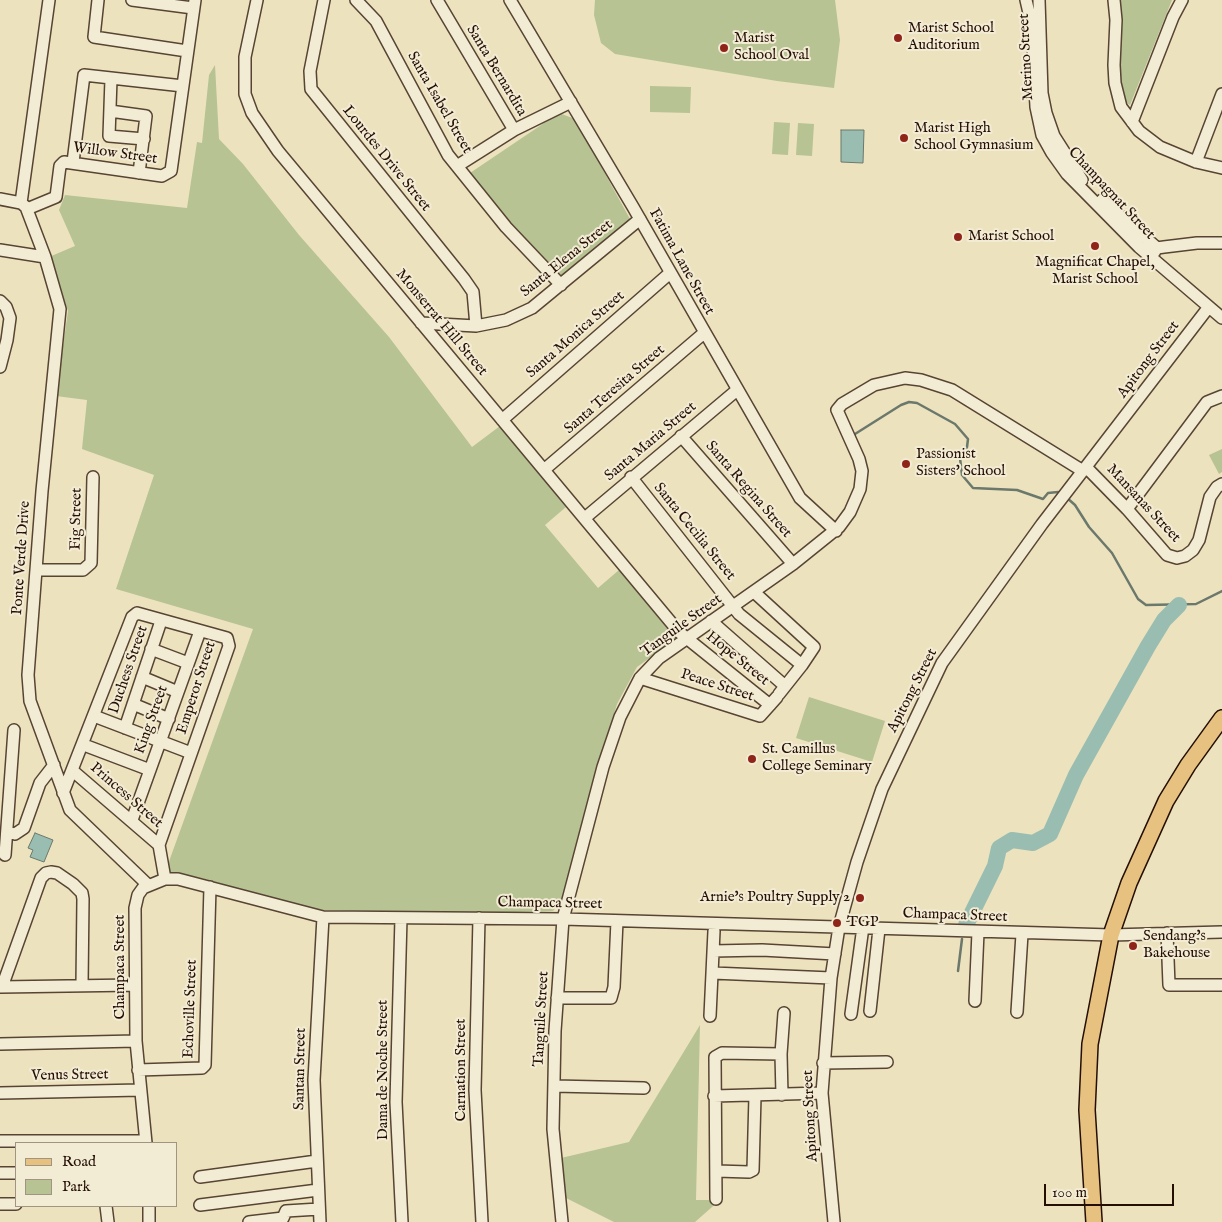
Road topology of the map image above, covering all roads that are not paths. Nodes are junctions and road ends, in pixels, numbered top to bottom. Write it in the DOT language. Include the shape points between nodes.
graph roads {
  1 [pos="48,0"];
  2 [pos="98,0"];
  3 [pos="132,0"];
  4 [pos="257,0"];
  5 [pos="324,0"];
  6 [pos="356,0"];
  7 [pos="437,0"];
  8 [pos="510,0"];
  9 [pos="1026,0"];
  10 [pos="1039,0"];
  11 [pos="1114,0"];
  12 [pos="1182,0"];
  13 [pos="194,4"];
  14 [pos="187,51"];
  15 [pos="112,79"];
  16 [pos="183,86"];
  17 [pos="1222,94"];
  18 [pos="571,102"];
  19 [pos="110,111"];
  20 [pos="1132,122"];
  21 [pos="514,130"];
  22 [pos="144,140"];
  23 [pos="73,162"];
  24 [pos="1196,162"];
  25 [pos="457,166"];
  26 [pos="1222,168"];
  27 [pos="139,172"];
  28 [pos="0,199"];
  29 [pos="24,206"];
  30 [pos="640,219"];
  31 [pos="1222,243"];
  32 [pos="0,250"];
  33 [pos="1154,253"];
  34 [pos="45,257"];
  35 [pos="670,273"];
  36 [pos="561,285"];
  37 [pos="0,301"];
  38 [pos="1208,308"];
  39 [pos="1222,318"];
  40 [pos="421,323"];
  41 [pos="476,326"];
  42 [pos="704,333"];
  43 [pos="0,367"];
  44 [pos="737,390"];
  45 [pos="1222,396"];
  46 [pos="502,420"];
  47 [pos="681,436"];
  48 [pos="545,469"];
  49 [pos="1085,469"];
  50 [pos="631,477"];
  51 [pos="93,478"];
  52 [pos="1222,484"];
  53 [pos="1127,509"];
  54 [pos="586,517"];
  55 [pos="836,530"];
  56 [pos="793,564"];
  57 [pos="36,570"];
  58 [pos="754,592"];
  59 [pos="733,607"];
  60 [pos="161,621"];
  61 [pos="714,623"];
  62 [pos="200,631"];
  63 [pos="686,638"];
  64 [pos="152,649"];
  65 [pos="188,664"];
  66 [pos="802,665"];
  67 [pos="142,676"];
  68 [pos="640,678"];
  69 [pos="178,692"];
  70 [pos="778,695"];
  71 [pos="133,704"];
  72 [pos="94,716"];
  73 [pos="1222,718"];
  74 [pos="168,719"];
  75 [pos="125,728"];
  76 [pos="14,730"];
  77 [pos="160,741"];
  78 [pos="84,745"];
  79 [pos="191,753"];
  80 [pos="54,766"];
  81 [pos="150,770"];
  82 [pos="74,771"];
  83 [pos="63,794"];
  84 [pos="132,820"];
  85 [pos="7,832"];
  86 [pos="159,845"];
  87 [pos="4,855"];
  88 [pos="165,879"];
  89 [pos="147,884"];
  90 [pos="210,887"];
  91 [pos="323,917"];
  92 [pos="401,918"];
  93 [pos="479,918"];
  94 [pos="563,919"];
  95 [pos="617,920"];
  96 [pos="839,927"];
  97 [pos="863,927"];
  98 [pos="879,929"];
  99 [pos="714,932"];
  100 [pos="978,932"];
  101 [pos="1222,932"];
  102 [pos="1022,934"];
  103 [pos="1167,934"];
  104 [pos="1111,935"];
  105 [pos="714,951"];
  106 [pos="834,954"];
  107 [pos="713,973"];
  108 [pos="831,978"];
  109 [pos="82,985"];
  110 [pos="135,985"];
  111 [pos="1222,985"];
  112 [pos="1,987"];
  113 [pos="557,998"];
  114 [pos="975,1002"];
  115 [pos="870,1011"];
  116 [pos="784,1012"];
  117 [pos="1017,1012"];
  118 [pos="851,1014"];
  119 [pos="710,1016"];
  120 [pos="136,1041"];
  121 [pos="0,1044"];
  122 [pos="781,1054"];
  123 [pos="887,1062"];
  124 [pos="823,1063"];
  125 [pos="138,1070"];
  126 [pos="554,1086"];
  127 [pos="644,1088"];
  128 [pos="140,1090"];
  129 [pos="0,1093"];
  130 [pos="822,1093"];
  131 [pos="782,1095"];
  132 [pos="714,1096"];
  133 [pos="755,1096"];
  134 [pos="0,1141"];
  135 [pos="104,1142"];
  136 [pos="146,1142"];
  137 [pos="317,1161"];
  138 [pos="717,1171"];
  139 [pos="0,1173"];
  140 [pos="15,1173"];
  141 [pos="200,1177"];
  142 [pos="318,1190"];
  143 [pos="716,1199"];
  144 [pos="0,1204"];
  145 [pos="15,1204"];
  146 [pos="200,1205"];
  147 [pos="106,1207"];
  148 [pos="149,1207"];
  149 [pos="319,1209"];
  150 [pos="108,1222"];
  151 [pos="149,1222"];
  152 [pos="249,1222"];
  153 [pos="320,1222"];
  154 [pos="402,1222"];
  155 [pos="482,1222"];
  156 [pos="562,1222"];
  157 [pos="834,1222"];
  158 [pos="1094,1222"];
  1 -- 29 [label="street"];
  2 -- 14 [label="street" via="94,37"];
  3 -- 13 [label="street"];
  4 -- 40 [label="street, Monserrat Hill Street" via="244,70 245,94 252,113 278,152"];
  5 -- 41 [label="street, Lourdes Drive Street" via="310,71 311,89 464,279 473,292"];
  6 -- 25 [label="street, Santa Isabel Street" via="376,21"];
  7 -- 21 [label="street, Santa Bernardita"];
  8 -- 18 [label="street, Fatima Lane Street"];
  9 -- 33 [label="street, Champagnat Street" via="1032,26 1035,102 1046,143 1067,174"];
  10 -- 33 [label="street, Merino Street" via="1042,93 1054,136 1092,192"];
  11 -- 20 [label="street" via="1115,83 1122,107"];
  12 -- 20 [label="street"];
  13 -- 14 [label="street"];
  14 -- 16 [label="street"];
  15 -- 16 [label="street"];
  15 -- 19 [label="street"];
  15 -- 23 [label="street" via="83,76"];
  16 -- 27 [label="street, Willow Street" via="174,167 170,174 162,176"];
  17 -- 24 [label="street"];
  18 -- 21 [label="street"];
  18 -- 30 [label="street, Fatima Lane Street"];
  19 -- 22 [label="street" via="109,136"];
  19 -- 22 [label="street" via="146,116"];
  20 -- 24 [label="street" via="1160,146"];
  21 -- 25 [label="street"];
  22 -- 27 [label="street"];
  23 -- 27 [label="street, Willow Street"];
  23 -- 29 [label="street, Willow Street" via="64,162 60,166 56,197"];
  24 -- 26 [label="street"];
  25 -- 36 [label="street, Santa Isabel Street" via="506,227"];
  28 -- 29 [label="street"];
  29 -- 34 [label="street, Ponte Verde Drive"];
  30 -- 35 [label="street, Fatima Lane Street"];
  30 -- 36 [label="street, Santa Elena Street"];
  31 -- 33 [label="street" via="1197,243"];
  32 -- 34 [label="street"];
  33 -- 38 [label="street, Champagnat Street"];
  34 -- 57 [label="street, Ponte Verde Drive" via="60,309"];
  35 -- 42 [label="street, Fatima Lane Street"];
  35 -- 46 [label="street, Santa Monica Street"];
  36 -- 41 [label="street, Santa Elena Street" via="524,312 506,320"];
  37 -- 43 [label="street" via="10,318"];
  38 -- 39 [label="street, Champagnat Street"];
  38 -- 49 [label="street, Apitong Street"];
  40 -- 41 [label="street, Santa Elena Street"];
  40 -- 46 [label="street, Monserrat Hill Street"];
  42 -- 44 [label="street, Fatima Lane Street"];
  42 -- 48 [label="street, Santa Teresita Street"];
  44 -- 47 [label="street, Santa Maria Street"];
  44 -- 55 [label="street, Fatima Lane Street" via="800,498"];
  45 -- 53 [label="street" via="1207,402"];
  46 -- 48 [label="street, Monserrat Hill Street"];
  47 -- 50 [label="street, Santa Maria Street"];
  47 -- 56 [label="street, Santa Regina Street"];
  48 -- 54 [label="street, Monserrat Hill Street"];
  49 -- 53 [label="street, Mansanas Street"];
  49 -- 55 [label="street, Tanguile Street" via="952,390 921,380 889,381 874,385 838,408 862,472 860,489 850,512"];
  49 -- 96 [label="street, Apitong Street" via="978,612 932,680 882,789"];
  50 -- 54 [label="street, Santa Maria Street"];
  50 -- 59 [label="street, Santa Cecilia Street"];
  51 -- 57 [label="street, Fig Street" via="91,563 83,570"];
  52 -- 53 [label="street, Mansanas Street" via="1210,497 1199,540 1185,556 1166,555"];
  54 -- 63 [label="street, Monserrat Hill Street"];
  55 -- 56 [label="street, Tanguile Street"];
  56 -- 58 [label="street, Tanguile Street"];
  57 -- 80 [label="street, Ponte Verde Drive" via="29,693"];
  58 -- 59 [label="street, Tanguile Street"];
  58 -- 66 [label="street" via="812,643 813,650"];
  59 -- 61 [label="street, Tanguile Street"];
  59 -- 66 [label="street, Santa Cecilia Street"];
  60 -- 62 [label="street, Emperor Street"];
  60 -- 64 [label="street, Duchess Street"];
  60 -- 72 [label="street, Emperor Street" via="137,614 132,616"];
  61 -- 63 [label="street, Tanguile Street"];
  61 -- 70 [label="street"];
  62 -- 65 [label="street, King Street"];
  62 -- 79 [label="street, Emperor Street" via="227,638 229,646"];
  63 -- 68 [label="street, Tanguile Street" via="659,658"];
  63 -- 70 [label="street, Hope Street"];
  64 -- 65 [label="street"];
  64 -- 67 [label="street, Duchess Street"];
  65 -- 69 [label="street, King Street"];
  66 -- 70 [label="street"];
  67 -- 69 [label="street"];
  67 -- 71 [label="street, Duchess Street"];
  68 -- 70 [label="street, Peace Street" via="755,715 761,715"];
  68 -- 94 [label="street, Tanguile Street" via="620,717 604,767"];
  69 -- 74 [label="street, King Street"];
  71 -- 74 [label="street"];
  71 -- 75 [label="street, Duchess Street"];
  72 -- 75 [label="street"];
  72 -- 78 [label="street, Emperor Street"];
  73 -- 104 [label="main road" via="1166,801 1129,883"];
  74 -- 77 [label="street, King Street"];
  75 -- 77 [label="street"];
  76 -- 85 [label="street"];
  77 -- 79 [label="street"];
  77 -- 81 [label="street, King Street"];
  78 -- 81 [label="street"];
  78 -- 82 [label="street, Emperor Street"];
  79 -- 86 [label="street, Emperor Street"];
  80 -- 83 [label="street, Ponte Verde Drive"];
  80 -- 85 [label="street" via="40,783 24,828 14,834"];
  81 -- 84 [label="street, King Street"];
  82 -- 83 [label="street, Emperor Street"];
  82 -- 84 [label="street, Princess Street"];
  83 -- 89 [label="street, Ponte Verde Drive" via="76,817"];
  84 -- 86 [label="street, Princess Street"];
  85 -- 87 [label="street"];
  86 -- 88 [label="street, Emperor Street"];
  88 -- 89 [label="street, Champaca Street"];
  88 -- 90 [label="street, Champaca Street"];
  89 -- 110 [label="street, Champaca Street" via="138,895 136,908"];
  90 -- 91 [label="street, Champaca Street"];
  90 -- 125 [label="street, Echoville Street" via="205,1065 202,1068"];
  91 -- 92 [label="street, Champaca Street"];
  91 -- 137 [label="street, Santan Street" via="314,1080"];
  92 -- 93 [label="street, Champaca Street"];
  92 -- 154 [label="street, Dama de Noche Street" via="396,1102"];
  93 -- 94 [label="street, Champaca Street"];
  93 -- 155 [label="street, Carnation Street" via="475,1090"];
  94 -- 95 [label="street, Champaca Street"];
  94 -- 113 [label="street, Tanguile Street"];
  95 -- 96 [label="street, Champaca Street"];
  95 -- 113 [label="street" via="611,998"];
  96 -- 97 [label="street, Champaca Street"];
  96 -- 106 [label="street, Apitong Street"];
  97 -- 98 [label="street, Champaca Street"];
  97 -- 118 [label="street"];
  98 -- 100 [label="street, Champaca Street"];
  98 -- 115 [label="street"];
  99 -- 105 [label="street"];
  100 -- 102 [label="street, Champaca Street"];
  100 -- 114 [label="street"];
  101 -- 103 [label="street, Champaca Street"];
  102 -- 104 [label="street, Champaca Street"];
  102 -- 117 [label="street"];
  103 -- 104 [label="street, Champaca Street"];
  103 -- 111 [label="street" via="1169,985"];
  104 -- 158 [label="main road" via="1090,1044 1087,1110"];
  105 -- 106 [label="street"];
  105 -- 107 [label="street"];
  106 -- 108 [label="street, Apitong Street"];
  107 -- 108 [label="street"];
  107 -- 119 [label="street"];
  108 -- 124 [label="street, Apitong Street"];
  109 -- 110 [label="street"];
  109 -- 112 [label="street"];
  109 -- 112 [label="street" via="82,893 57,873 51,872 41,878"];
  110 -- 120 [label="street, Champaca Street"];
  113 -- 126 [label="street, Tanguile Street"];
  116 -- 122 [label="street"];
  120 -- 121 [label="street"];
  120 -- 125 [label="street, Champaca Street"];
  122 -- 131 [label="street"];
  122 -- 132 [label="street" via="717,1054"];
  123 -- 124 [label="street"];
  124 -- 130 [label="street, Apitong Street"];
  125 -- 128 [label="street, Champaca Street"];
  126 -- 127 [label="street"];
  126 -- 156 [label="street, Tanguile Street" via="553,1136"];
  128 -- 129 [label="street, Venus Street"];
  128 -- 136 [label="street, Champaca Street"];
  130 -- 131 [label="street"];
  130 -- 157 [label="street, Apitong Street"];
  131 -- 133 [label="street"];
  132 -- 133 [label="street"];
  132 -- 138 [label="street"];
  133 -- 138 [label="street" via="753,1170"];
  134 -- 135 [label="street"];
  135 -- 136 [label="street"];
  137 -- 141 [label="street"];
  137 -- 142 [label="street, Santan Street"];
  138 -- 143 [label="street"];
  139 -- 140 [label="street"];
  142 -- 146 [label="street"];
  142 -- 149 [label="street, Santan Street"];
  144 -- 145 [label="street"];
  147 -- 150 [label="street"];
  148 -- 151 [label="street"];
  149 -- 152 [label="street" via="286,1211 283,1218"];
  149 -- 153 [label="street, Santan Street"];
}
